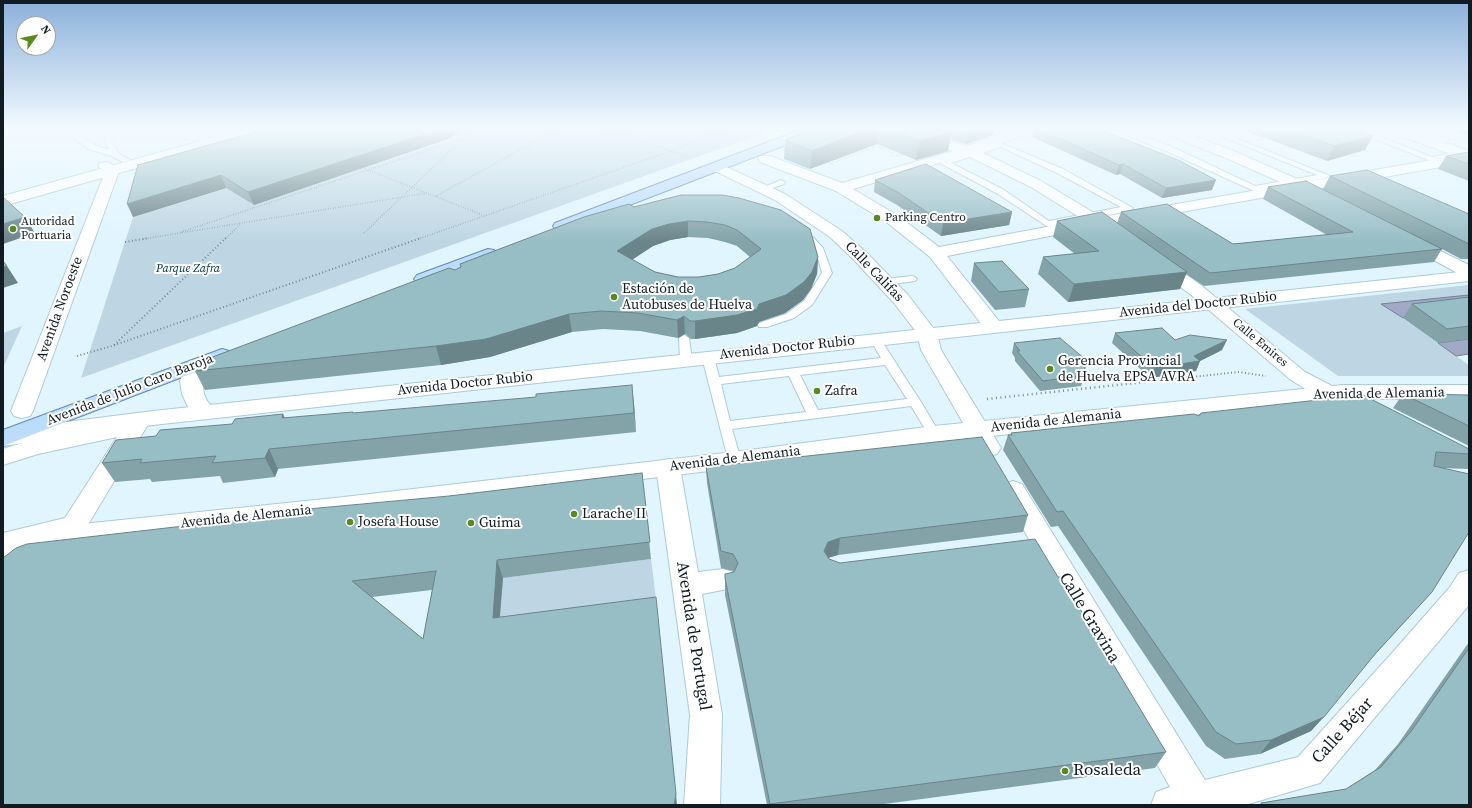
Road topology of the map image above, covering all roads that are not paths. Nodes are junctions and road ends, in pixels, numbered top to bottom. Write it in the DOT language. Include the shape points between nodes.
graph roads {
  1 [pos="104,166"];
  2 [pos="106,166"];
  3 [pos="113,166"];
  4 [pos="721,166"];
  5 [pos="783,166"];
  6 [pos="913,166"];
  7 [pos="949,166"];
  8 [pos="998,166"];
  9 [pos="1048,166"];
  10 [pos="1205,166"];
  11 [pos="1256,166"];
  12 [pos="1300,166"];
  13 [pos="1408,166"];
  14 [pos="718,167"];
  15 [pos="781,182"];
  16 [pos="1298,184"];
  17 [pos="840,188"];
  18 [pos="764,189"];
  19 [pos="3,194"];
  20 [pos="1328,199"];
  21 [pos="3,201"];
  22 [pos="1095,219"];
  23 [pos="796,230"];
  24 [pos="548,231"];
  25 [pos="1119,236"];
  26 [pos="1401,236"];
  27 [pos="504,248"];
  28 [pos="936,254"];
  29 [pos="1145,254"];
  30 [pos="1469,272"];
  31 [pos="1469,276"];
  32 [pos="912,279"];
  33 [pos="885,282"];
  34 [pos="408,284"];
  35 [pos="1212,303"];
  36 [pos="763,325"];
  37 [pos="993,326"];
  38 [pos="928,333"];
  39 [pos="684,338"];
  40 [pos="875,339"];
  41 [pos="239,348"];
  42 [pos="708,357"];
  43 [pos="686,360"];
  44 [pos="888,361"];
  45 [pos="196,365"];
  46 [pos="794,372"];
  47 [pos="714,381"];
  48 [pos="1469,392"];
  49 [pos="1336,393"];
  50 [pos="915,402"];
  51 [pos="22,411"];
  52 [pos="206,412"];
  53 [pos="1385,414"];
  54 [pos="814,415"];
  55 [pos="725,426"];
  56 [pos="978,429"];
  57 [pos="934,434"];
  58 [pos="3,438"];
  59 [pos="3,457"];
  60 [pos="734,460"];
  61 [pos="668,467"];
  62 [pos="3,542"];
  63 [pos="1044,542"];
  64 [pos="1015,546"];
  65 [pos="3,552"];
  66 [pos="723,580"];
  67 [pos="685,585"];
  68 [pos="1466,592"];
  69 [pos="1189,803"];
  70 [pos="702,805"];
  1 -- 19 [label="street"];
  2 -- 21 [label="street"];
  3 -- 51 [label="street, Avenida Noroeste"];
  4 -- 14 [label="main road"];
  5 -- 17 [label="street"];
  6 -- 17 [label="street"];
  7 -- 22 [label="lane" via="1001,192 1048,224"];
  8 -- 22 [label="street" via="1036,184"];
  9 -- 22 [label="lane" via="1129,208"];
  10 -- 16 [label="lane" via="1254,189"];
  11 -- 16 [label="street"];
  12 -- 16 [label="lane" via="1326,176"];
  13 -- 16 [label="street"];
  14 -- 18 [label="street, Calle Califas"];
  14 -- 24 [label="main road"];
  15 -- 18 [label="lane"];
  16 -- 20 [label="street"];
  16 -- 22 [label="street"];
  17 -- 28 [label="street" via="891,218"];
  18 -- 33 [label="street, Calle Califas" via="836,234"];
  22 -- 25 [label="street"];
  22 -- 28 [label="street"];
  23 -- 36 [label="lane" via="820,250 827,273 808,303 790,316"];
  26 -- 30 [label="street"];
  27 -- 34 [label="main road" via="443,276"];
  28 -- 37 [label="street"];
  29 -- 35 [label="street, Calle Emires"];
  31 -- 35 [label="street, Avenida del Doctor Rubio"];
  32 -- 33 [label="lane"];
  33 -- 38 [label="street, Calle Califas"];
  35 -- 37 [label="street, Avenida del Doctor Rubio"];
  35 -- 49 [label="street, Calle Emires" via="1298,376"];
  37 -- 38 [label="street, Avenida del Doctor Rubio"];
  38 -- 40 [label="street, Avenida Doctor Rubio"];
  38 -- 56 [label="street, Calle Califas" via="931,350"];
  39 -- 43 [label="lane"];
  40 -- 42 [label="street, Avenida Doctor Rubio"];
  40 -- 44 [label="lane"];
  41 -- 45 [label="main road, Avenida de Julio Caro Baroja"];
  42 -- 43 [label="street, Avenida Doctor Rubio"];
  42 -- 47 [label="lane"];
  43 -- 52 [label="street, Avenida Doctor Rubio"];
  44 -- 46 [label="lane"];
  44 -- 50 [label="lane"];
  45 -- 52 [label="street" via="191,381 193,394 196,404"];
  45 -- 58 [label="main road, Avenida de Julio Caro Baroja"];
  46 -- 47 [label="lane"];
  46 -- 54 [label="lane"];
  47 -- 55 [label="lane"];
  48 -- 49 [label="street, Avenida de Alemania"];
  49 -- 53 [label="street, Calle Emires"];
  49 -- 56 [label="street, Avenida de Alemania"];
  50 -- 54 [label="lane"];
  50 -- 57 [label="lane"];
  52 -- 58 [label="street, Avenida Doctor Rubio"];
  54 -- 55 [label="lane"];
  55 -- 60 [label="lane"];
  56 -- 57 [label="street, Avenida de Alemania"];
  56 -- 63 [label="street, Calle Gravina"];
  57 -- 60 [label="street, Avenida de Alemania"];
  59 -- 62 [label="street" via="35,447 136,426 74,526"];
  60 -- 61 [label="street, Avenida de Alemania"];
  61 -- 65 [label="street, Avenida de Alemania" via="92,533"];
  61 -- 67 [label="street, Avenida de Portugal"];
  63 -- 64 [label="street"];
  63 -- 69 [label="street, Calle Gravina"];
  66 -- 67 [label="street"];
  67 -- 70 [label="street, Avenida de Portugal" via="706,715"];
  68 -- 69 [label="street, Calle Béjar" via="1308,771"];
}
